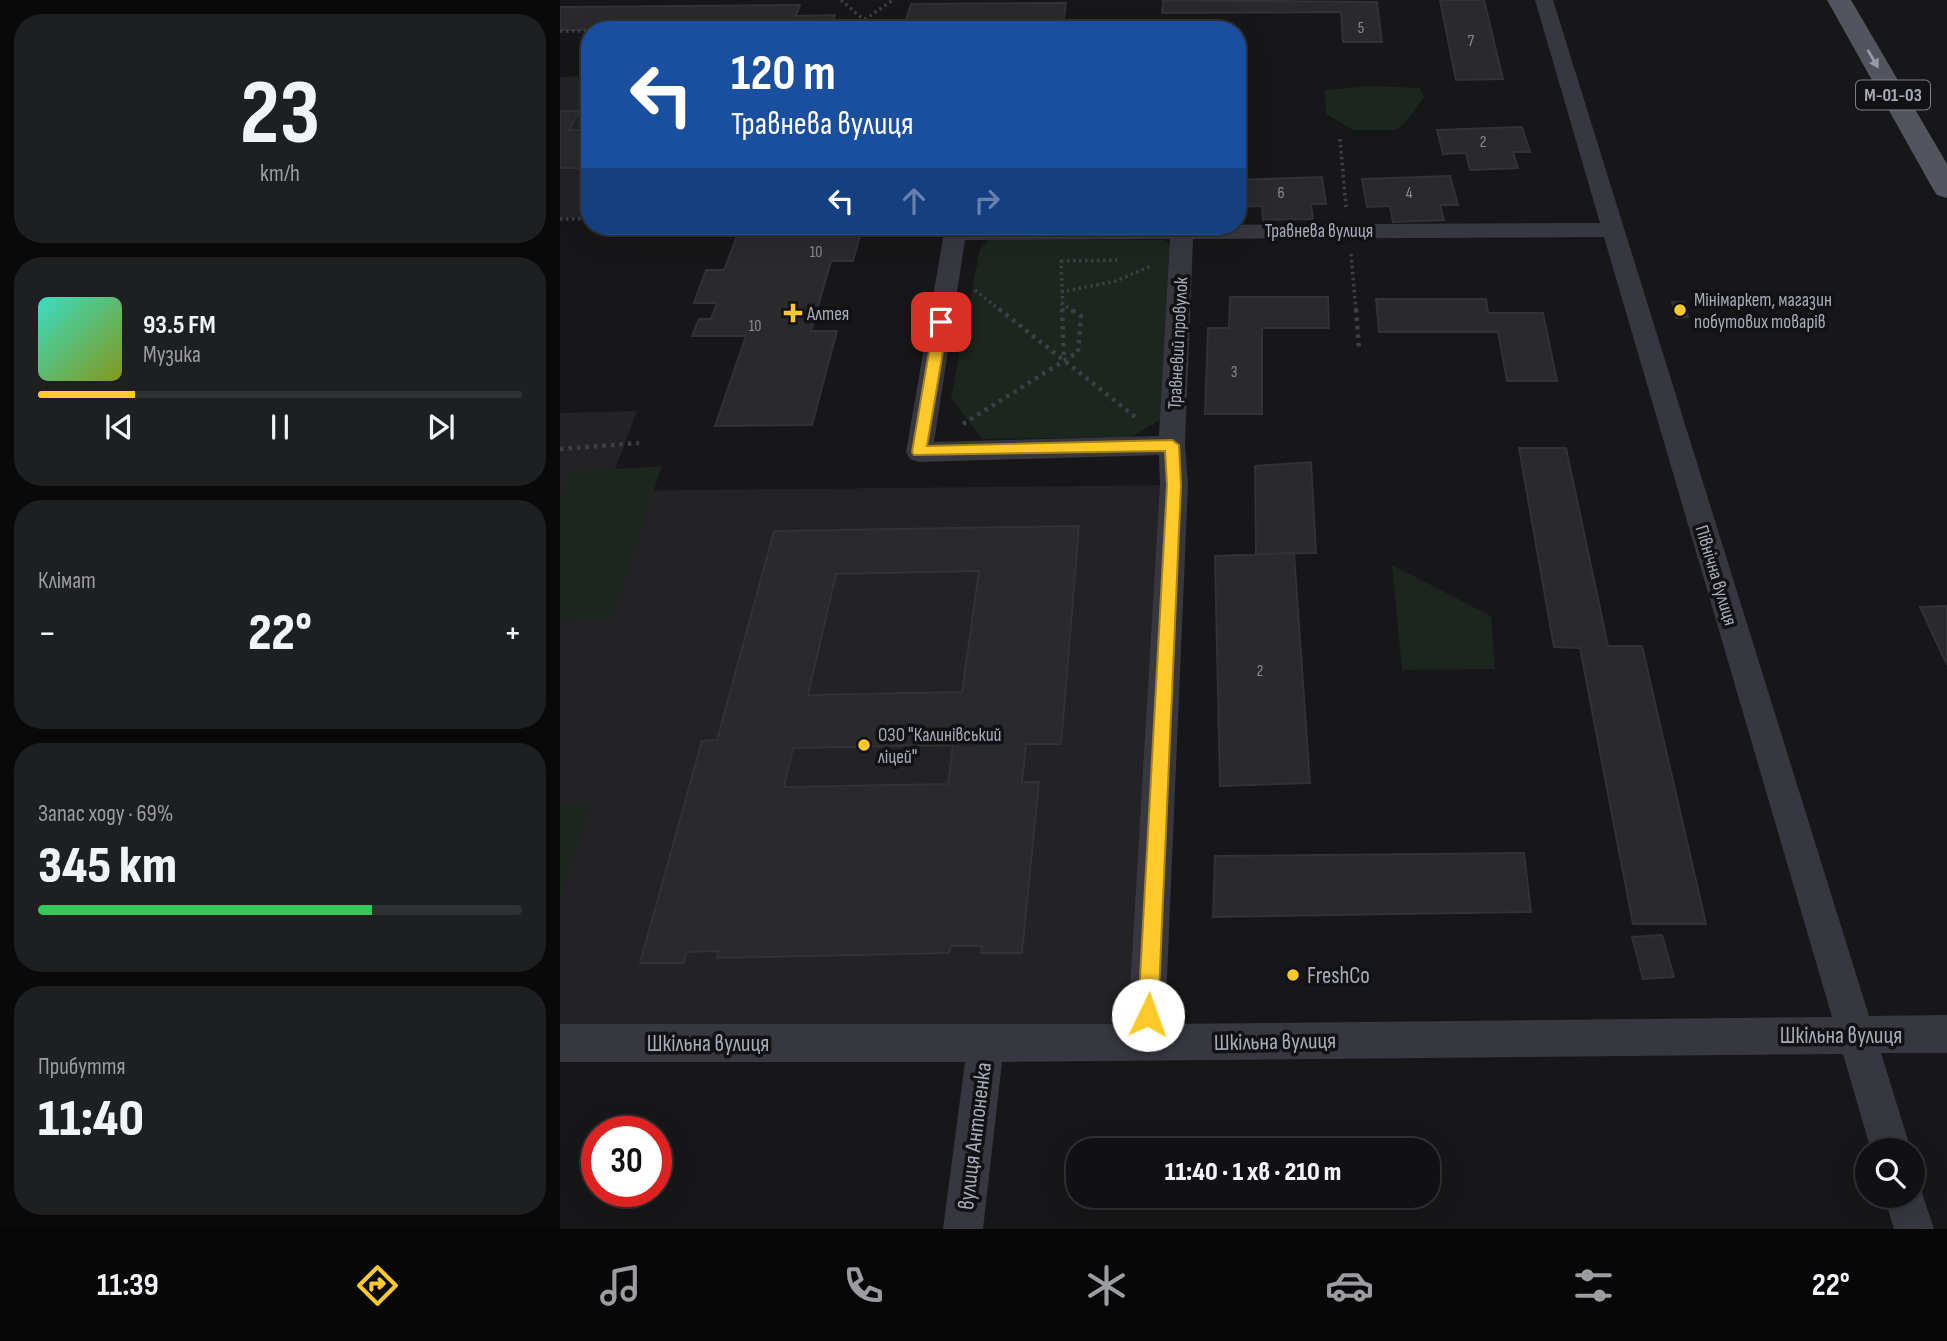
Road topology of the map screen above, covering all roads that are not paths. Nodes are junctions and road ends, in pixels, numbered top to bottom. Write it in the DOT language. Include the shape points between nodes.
graph roads {
  1 [pos="1544,0"];
  2 [pos="1839,0"];
  3 [pos="1865,0"];
  4 [pos="1912,78"];
  5 [pos="1947,189"];
  6 [pos="1613,230"];
  7 [pos="1246,231"];
  8 [pos="955,235"];
  9 [pos="1182,235"];
  10 [pos="1172,445"];
  11 [pos="1856,1034"];
  12 [pos="1947,1034"];
  13 [pos="986,1042"];
  14 [pos="1146,1042"];
  15 [pos="560,1044"];
  16 [pos="1887,1138"];
  17 [pos="1908,1208"];
  18 [pos="963,1229"];
  19 [pos="1914,1229"];
  1 -- 6 [label="street, Північна вулиця"];
  2 -- 5 [label="main road, М-01-03, one-way"];
  3 -- 4 [label="main road, М-01-03"];
  6 -- 7 [label="street, Травнева вулиця"];
  6 -- 11 [label="street, Північна вулиця"];
  8 -- 10 [label="street, Травнева вулиця" via="919,452"];
  9 -- 10 [label="street, Травневий провулок"];
  10 -- 14 [label="street, Травневий провулок" via="1174,485"];
  11 -- 12 [label="street, Шкільна вулиця"];
  11 -- 14 [label="street, Шкільна вулиця"];
  11 -- 16 [label="street, Північна вулиця"];
  13 -- 14 [label="street, Шкільна вулиця"];
  13 -- 15 [label="street, Шкільна вулиця"];
  13 -- 18 [label="street, вулиця Антоненка"];
  17 -- 19 [label="street"];
}
